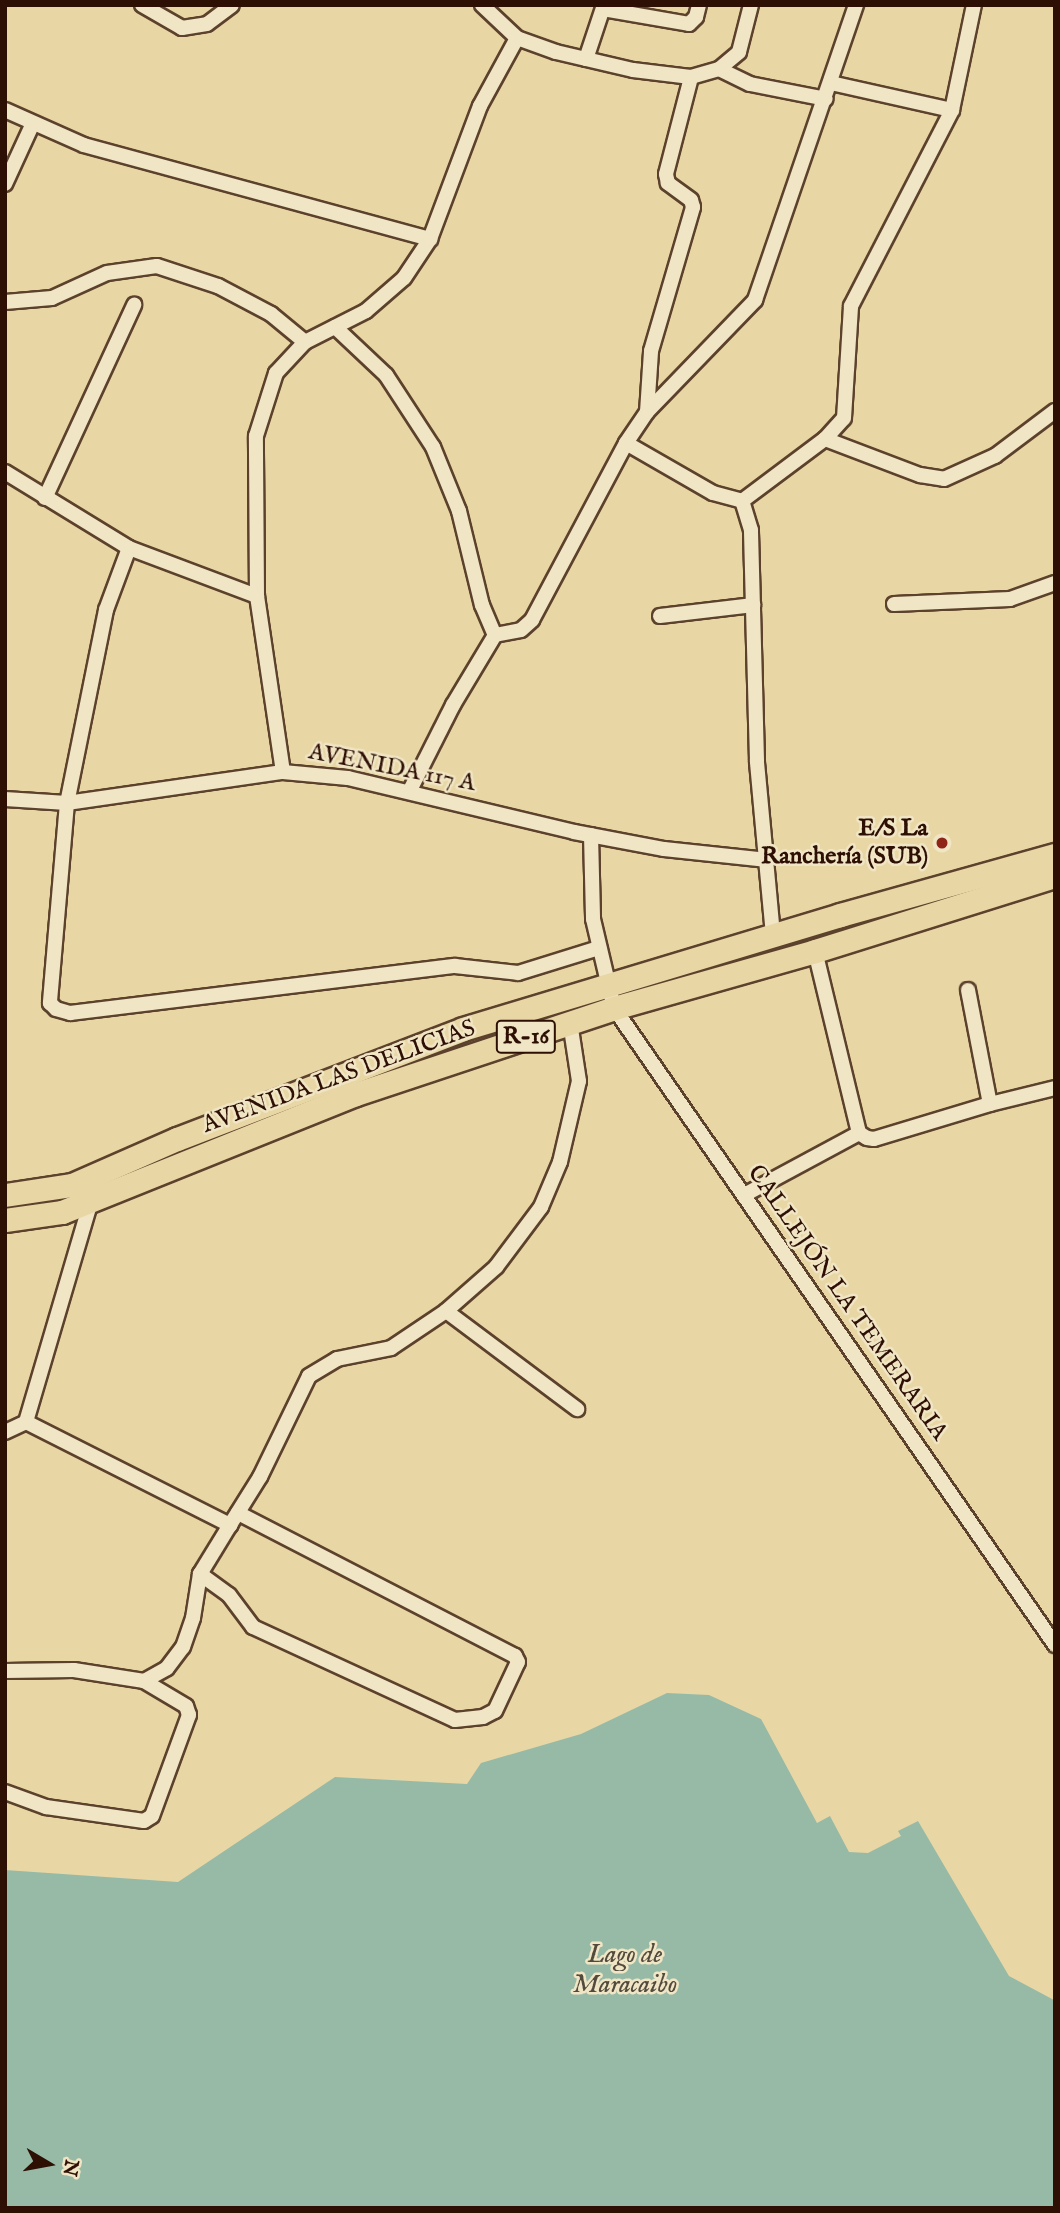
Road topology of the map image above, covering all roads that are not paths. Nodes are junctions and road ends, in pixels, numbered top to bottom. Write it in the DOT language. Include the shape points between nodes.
graph roads {
  1 [pos="142,5"];
  2 [pos="232,5"];
  3 [pos="482,5"];
  4 [pos="699,5"];
  5 [pos="751,5"];
  6 [pos="856,5"];
  7 [pos="974,5"];
  8 [pos="604,7"];
  9 [pos="517,38"];
  10 [pos="586,59"];
  11 [pos="719,69"];
  12 [pos="691,76"];
  13 [pos="831,83"];
  14 [pos="826,99"];
  15 [pos="5,110"];
  16 [pos="952,110"];
  17 [pos="33,123"];
  18 [pos="5,184"];
  19 [pos="430,239"];
  20 [pos="5,302"];
  21 [pos="134,305"];
  22 [pos="335,327"];
  23 [pos="305,342"];
  24 [pos="1055,411"];
  25 [pos="647,412"];
  26 [pos="824,439"];
  27 [pos="626,443"];
  28 [pos="5,472"];
  29 [pos="45,498"];
  30 [pos="742,501"];
  31 [pos="128,548"];
  32 [pos="1055,583"];
  33 [pos="257,596"];
  34 [pos="894,604"];
  35 [pos="753,605"];
  36 [pos="660,616"];
  37 [pos="495,635"];
  38 [pos="283,772"];
  39 [pos="409,792"];
  40 [pos="5,799"];
  41 [pos="66,803"];
  42 [pos="592,835"];
  43 [pos="1055,855"];
  44 [pos="767,860"];
  45 [pos="1055,876"];
  46 [pos="773,935"];
  47 [pos="599,948"];
  48 [pos="815,951"];
  49 [pos="607,985"];
  50 [pos="968,990"];
  51 [pos="614,1007"];
  52 [pos="570,1022"];
  53 [pos="1055,1088"];
  54 [pos="990,1104"];
  55 [pos="859,1133"];
  56 [pos="5,1195"];
  57 [pos="744,1195"];
  58 [pos="91,1201"];
  59 [pos="5,1220"];
  60 [pos="446,1311"];
  61 [pos="577,1409"];
  62 [pos="26,1422"];
  63 [pos="6,1429"];
  64 [pos="234,1519"];
  65 [pos="200,1574"];
  66 [pos="1055,1645"];
  67 [pos="5,1671"];
  68 [pos="144,1681"];
  69 [pos="5,1792"];
  1 -- 2 [label="street" via="182,28 207,24"];
  3 -- 9 [label="street"];
  4 -- 8 [label="street" via="690,24"];
  5 -- 11 [label="street" via="739,52"];
  6 -- 13 [label="street"];
  7 -- 16 [label="street"];
  8 -- 10 [label="street"];
  9 -- 10 [label="street"];
  9 -- 19 [label="street" via="480,106"];
  10 -- 12 [label="street" via="633,71"];
  11 -- 12 [label="street"];
  11 -- 14 [label="street" via="750,84"];
  12 -- 25 [label="street" via="666,174 668,183 694,207 651,351"];
  13 -- 14 [label="street"];
  13 -- 16 [label="street"];
  14 -- 25 [label="street" via="755,300"];
  15 -- 17 [label="street"];
  16 -- 26 [label="street" via="851,306 844,418"];
  17 -- 18 [label="street"];
  17 -- 19 [label="street" via="84,145"];
  19 -- 22 [label="street" via="404,278 366,311"];
  20 -- 23 [label="street" via="52,298 107,273 157,266 218,286 271,314"];
  21 -- 29 [label="street"];
  22 -- 23 [label="street"];
  22 -- 37 [label="street" via="386,375 433,447 459,510 481,605"];
  23 -- 33 [label="street" via="276,373 256,436"];
  24 -- 26 [label="street" via="995,456 944,479 920,475"];
  25 -- 27 [label="street"];
  26 -- 30 [label="street"];
  27 -- 30 [label="street" via="713,494"];
  27 -- 37 [label="street" via="532,620 521,631"];
  28 -- 29 [label="street"];
  29 -- 31 [label="street"];
  30 -- 35 [label="street" via="751,530"];
  31 -- 33 [label="street"];
  31 -- 41 [label="street" via="106,610"];
  32 -- 34 [label="street" via="1010,599"];
  33 -- 38 [label="street"];
  35 -- 36 [label="street"];
  35 -- 44 [label="street" via="757,761"];
  37 -- 39 [label="street"];
  38 -- 39 [label="street, AVENIDA 117 A" via="348,778"];
  38 -- 41 [label="street, AVENIDA 117 A"];
  39 -- 42 [label="street, AVENIDA 117 A"];
  40 -- 41 [label="street, AVENIDA 117 A"];
  41 -- 47 [label="street" via="50,1003 70,1013 455,966 518,973"];
  42 -- 44 [label="street, AVENIDA 117 A" via="664,849"];
  42 -- 47 [label="street, CALLEJÓN LA TEMERARIA" via="593,919"];
  43 -- 46 [label="main road, AVENIDA LAS DELICIAS / R-16"];
  44 -- 46 [label="street"];
  45 -- 48 [label="main road, AVENIDA LAS DELICIAS / R-16"];
  46 -- 49 [label="main road, AVENIDA LAS DELICIAS / R-16"];
  47 -- 49 [label="street, CALLEJÓN LA TEMERARIA"];
  48 -- 51 [label="main road, AVENIDA LAS DELICIAS / R-16"];
  48 -- 55 [label="street"];
  49 -- 51 [label="street, CALLEJÓN LA TEMERARIA"];
  49 -- 56 [label="main road, AVENIDA LAS DELICIAS / R-16" via="463,1029 177,1139 72,1185"];
  50 -- 54 [label="street"];
  51 -- 52 [label="main road, AVENIDA LAS DELICIAS / R-16"];
  51 -- 57 [label="street, CALLEJÓN LA TEMERARIA"];
  52 -- 58 [label="main road, AVENIDA LAS DELICIAS / R-16" via="356,1094"];
  52 -- 60 [label="street" via="579,1081 560,1162 541,1207 496,1267"];
  53 -- 54 [label="street"];
  54 -- 55 [label="street" via="874,1139"];
  55 -- 57 [label="street"];
  57 -- 66 [label="street, CALLEJÓN LA TEMERARIA"];
  58 -- 59 [label="main road, AVENIDA LAS DELICIAS / R-16" via="62,1212"];
  58 -- 62 [label="street"];
  60 -- 61 [label="street"];
  60 -- 64 [label="street" via="391,1349 337,1359 309,1376"];
  62 -- 63 [label="street"];
  62 -- 64 [label="street"];
  64 -- 65 [label="street"];
  64 -- 65 [label="street" via="515,1656 517,1662 495,1711 455,1720 253,1627 229,1595"];
  65 -- 68 [label="street" via="183,1647 167,1668"];
  67 -- 68 [label="street" via="74,1670"];
  68 -- 69 [label="street" via="187,1706 189,1715 152,1816 145,1821 46,1807"];
}
